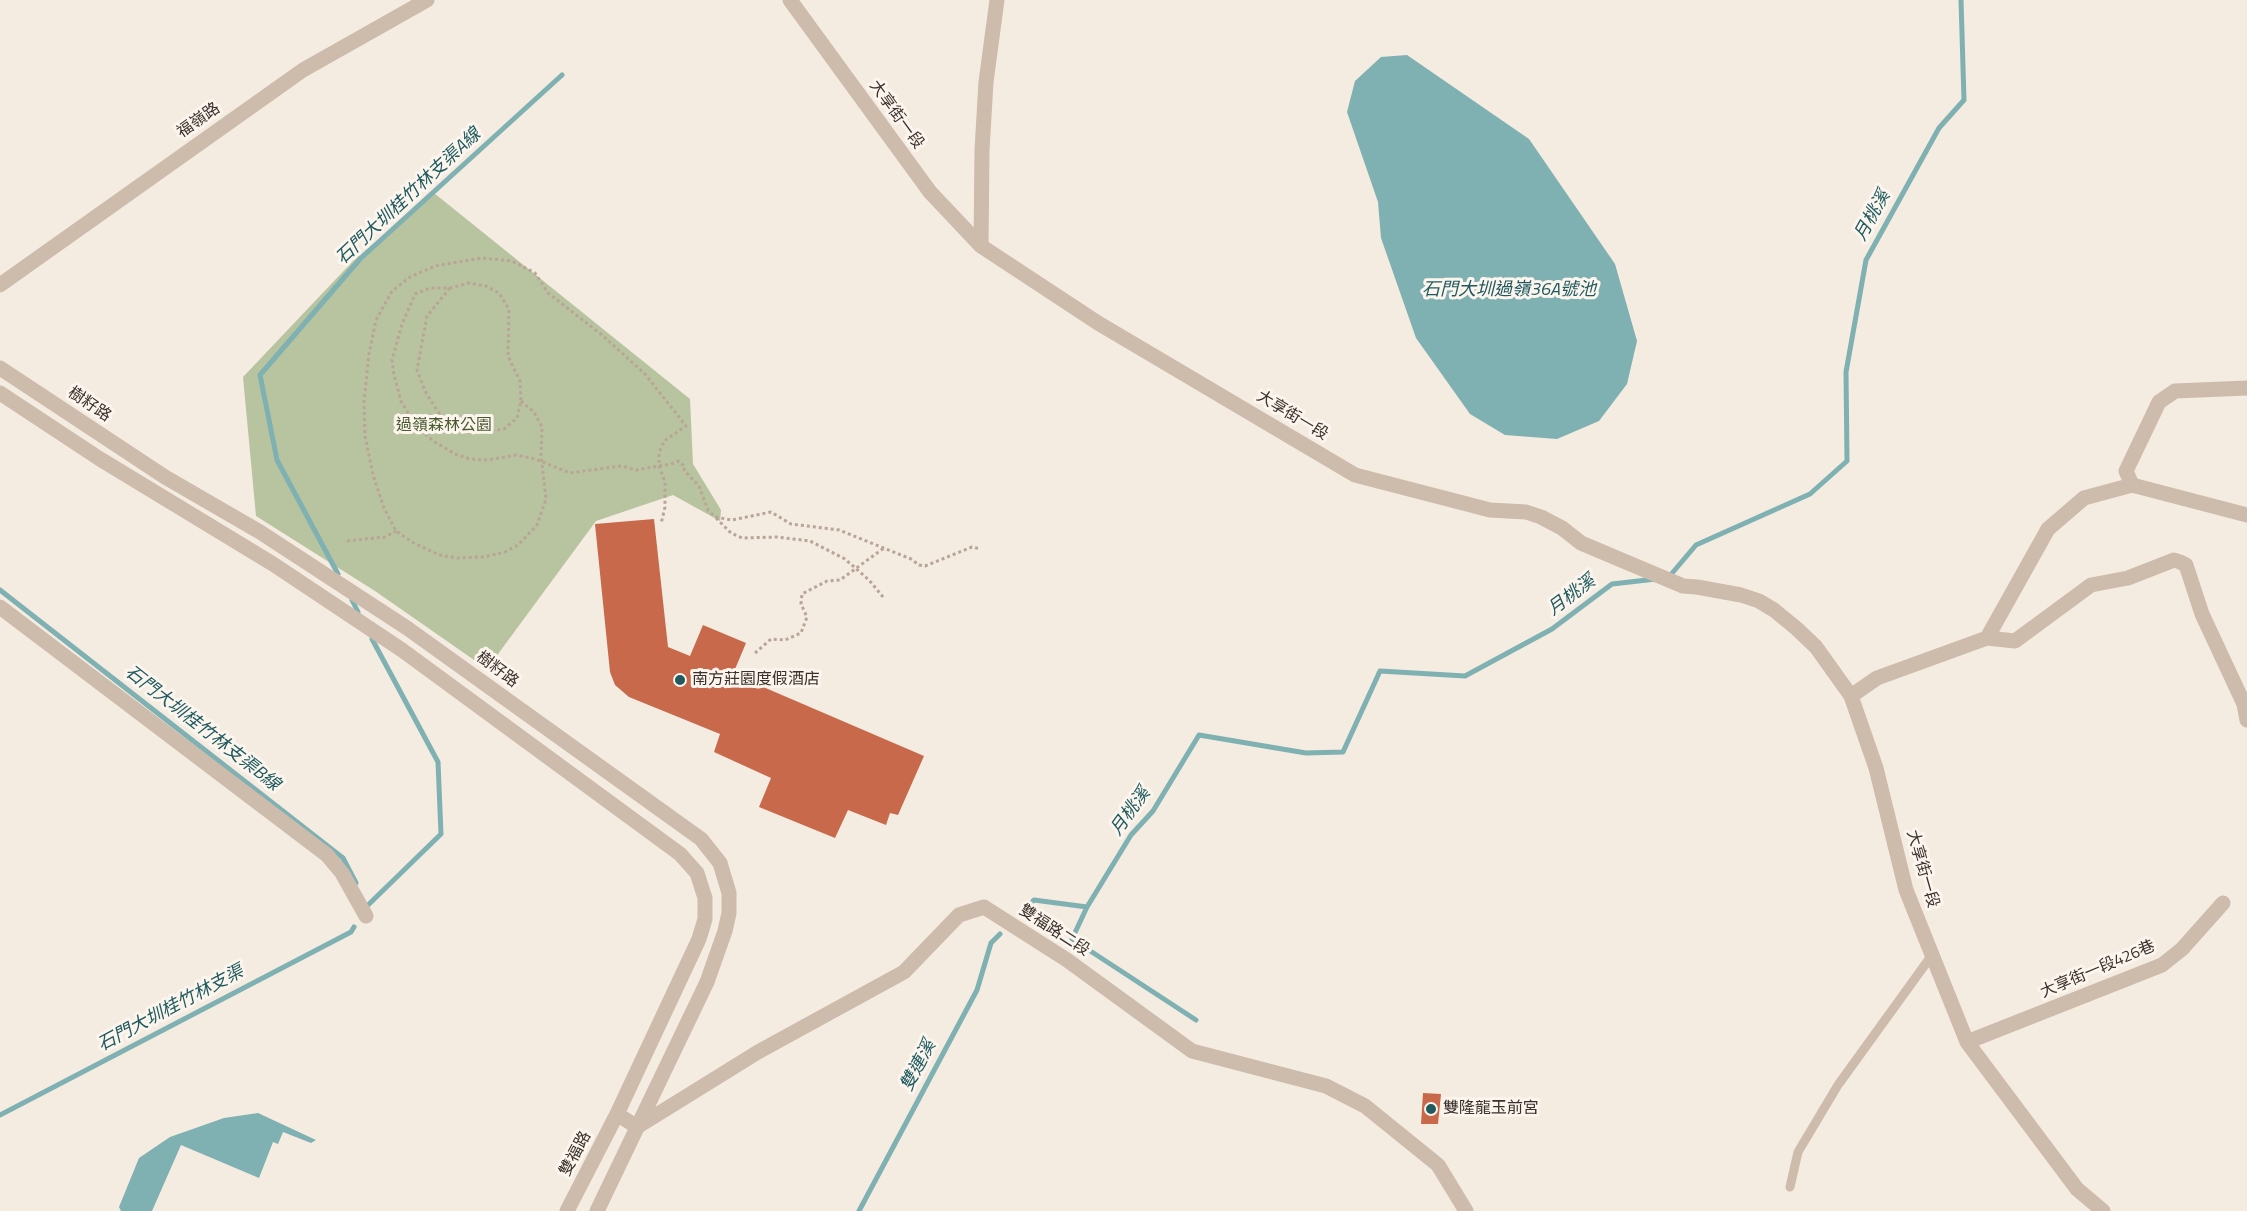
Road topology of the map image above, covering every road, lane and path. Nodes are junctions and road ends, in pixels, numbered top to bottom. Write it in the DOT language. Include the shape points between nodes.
graph roads {
  1 [pos="427,0"];
  2 [pos="790,0"];
  3 [pos="997,0"];
  4 [pos="981,246"];
  5 [pos="0,285"];
  6 [pos="450,288"];
  7 [pos="0,368"];
  8 [pos="2247,388"];
  9 [pos="0,393"];
  10 [pos="521,400"];
  11 [pos="543,463"];
  12 [pos="659,466"];
  13 [pos="2132,485"];
  14 [pos="2247,515"];
  15 [pos="715,517"];
  16 [pos="661,524"];
  17 [pos="396,531"];
  18 [pos="347,542"];
  19 [pos="884,548"];
  20 [pos="981,549"];
  21 [pos="856,569"];
  22 [pos="883,597"];
  23 [pos="0,607"];
  24 [pos="1987,638"];
  25 [pos="755,653"];
  26 [pos="1851,696"];
  27 [pos="2247,720"];
  28 [pos="2223,903"];
  29 [pos="366,916"];
  30 [pos="1932,955"];
  31 [pos="1967,1042"];
  32 [pos="617,1114"];
  33 [pos="637,1127"];
  34 [pos="1790,1187"];
  35 [pos="567,1211"];
  36 [pos="597,1211"];
  37 [pos="1466,1211"];
  38 [pos="2103,1211"];
  1 -- 5 [label="street, 福嶺路" via="303,70"];
  2 -- 4 [label="street, 大享街一段" via="930,192"];
  3 -- 4 [label="street" via="986,82"];
  4 -- 26 [label="street, 大享街一段" via="1098,323 1355,475 1490,510 1534,515 1562,528 1581,543 1683,586 1741,595 1759,602 1774,610 1816,647"];
  6 -- 10 [label="path" via="469,283 499,293 509,309 508,356 520,381"];
  6 -- 10 [label="path" via="427,316 417,370 438,412 453,425 478,433 504,429 517,418"];
  6 -- 11 [label="path" via="430,288 415,294 392,360 401,401 426,435 456,454 487,460 516,455"];
  7 -- 33 [label="street, 樹籽路" via="165,477 260,532 407,628 701,839 720,863 729,893 729,913 706,982"];
  8 -- 13 [label="street" via="2175,391 2159,402 2126,471"];
  9 -- 32 [label="street" via="402,650 680,854 697,873 705,898 705,919 699,939"];
  10 -- 11 [label="path" via="542,427"];
  11 -- 12 [label="path" via="570,473 621,465 636,470"];
  11 -- 17 [label="path" via="546,499 542,515 518,545 506,552 483,557 440,555"];
  12 -- 15 [label="path" via="679,461 699,486 708,510"];
  12 -- 16 [label="path" via="665,482"];
  12 -- 17 [label="path" via="664,441 686,426 645,374 548,293 535,273 512,261 482,258 435,266 410,276 392,291 376,320 369,354 365,436 373,475"];
  13 -- 14 [label="street"];
  13 -- 24 [label="street" via="2084,498 2048,529"];
  15 -- 19 [label="path" via="732,520 771,512 791,524 839,530"];
  15 -- 21 [label="path" via="742,538 810,541"];
  17 -- 18 [label="path" via="385,537"];
  19 -- 20 [label="path" via="925,566 972,547"];
  19 -- 21 [label="path"];
  21 -- 22 [label="path"];
  21 -- 25 [label="path" via="840,580 827,581 802,594 801,604 807,617 801,633 786,640 771,639"];
  23 -- 29 [label="street" via="327,855"];
  24 -- 26 [label="street" via="1877,678"];
  24 -- 27 [label="street" via="2015,641 2091,585 2128,578 2174,560 2186,565 2202,614 2244,704"];
  26 -- 30 [label="street, 大享街一段" via="1876,768 1906,891"];
  28 -- 31 [label="street, 大享街一段426巷" via="2182,949 2162,965"];
  30 -- 31 [label="street, 大享街一段"];
  30 -- 34 [label="lane" via="1838,1085 1798,1152"];
  31 -- 38 [label="street, 大享街一段" via="2077,1189"];
  32 -- 33 [label="street"];
  32 -- 35 [label="street, 雙福路"];
  33 -- 36 [label="street, 樹籽路"];
  33 -- 37 [label="street, 雙福路二段" via="759,1052 904,972 959,915 984,907 1067,960 1191,1051 1326,1086 1365,1106 1438,1165"];
}
